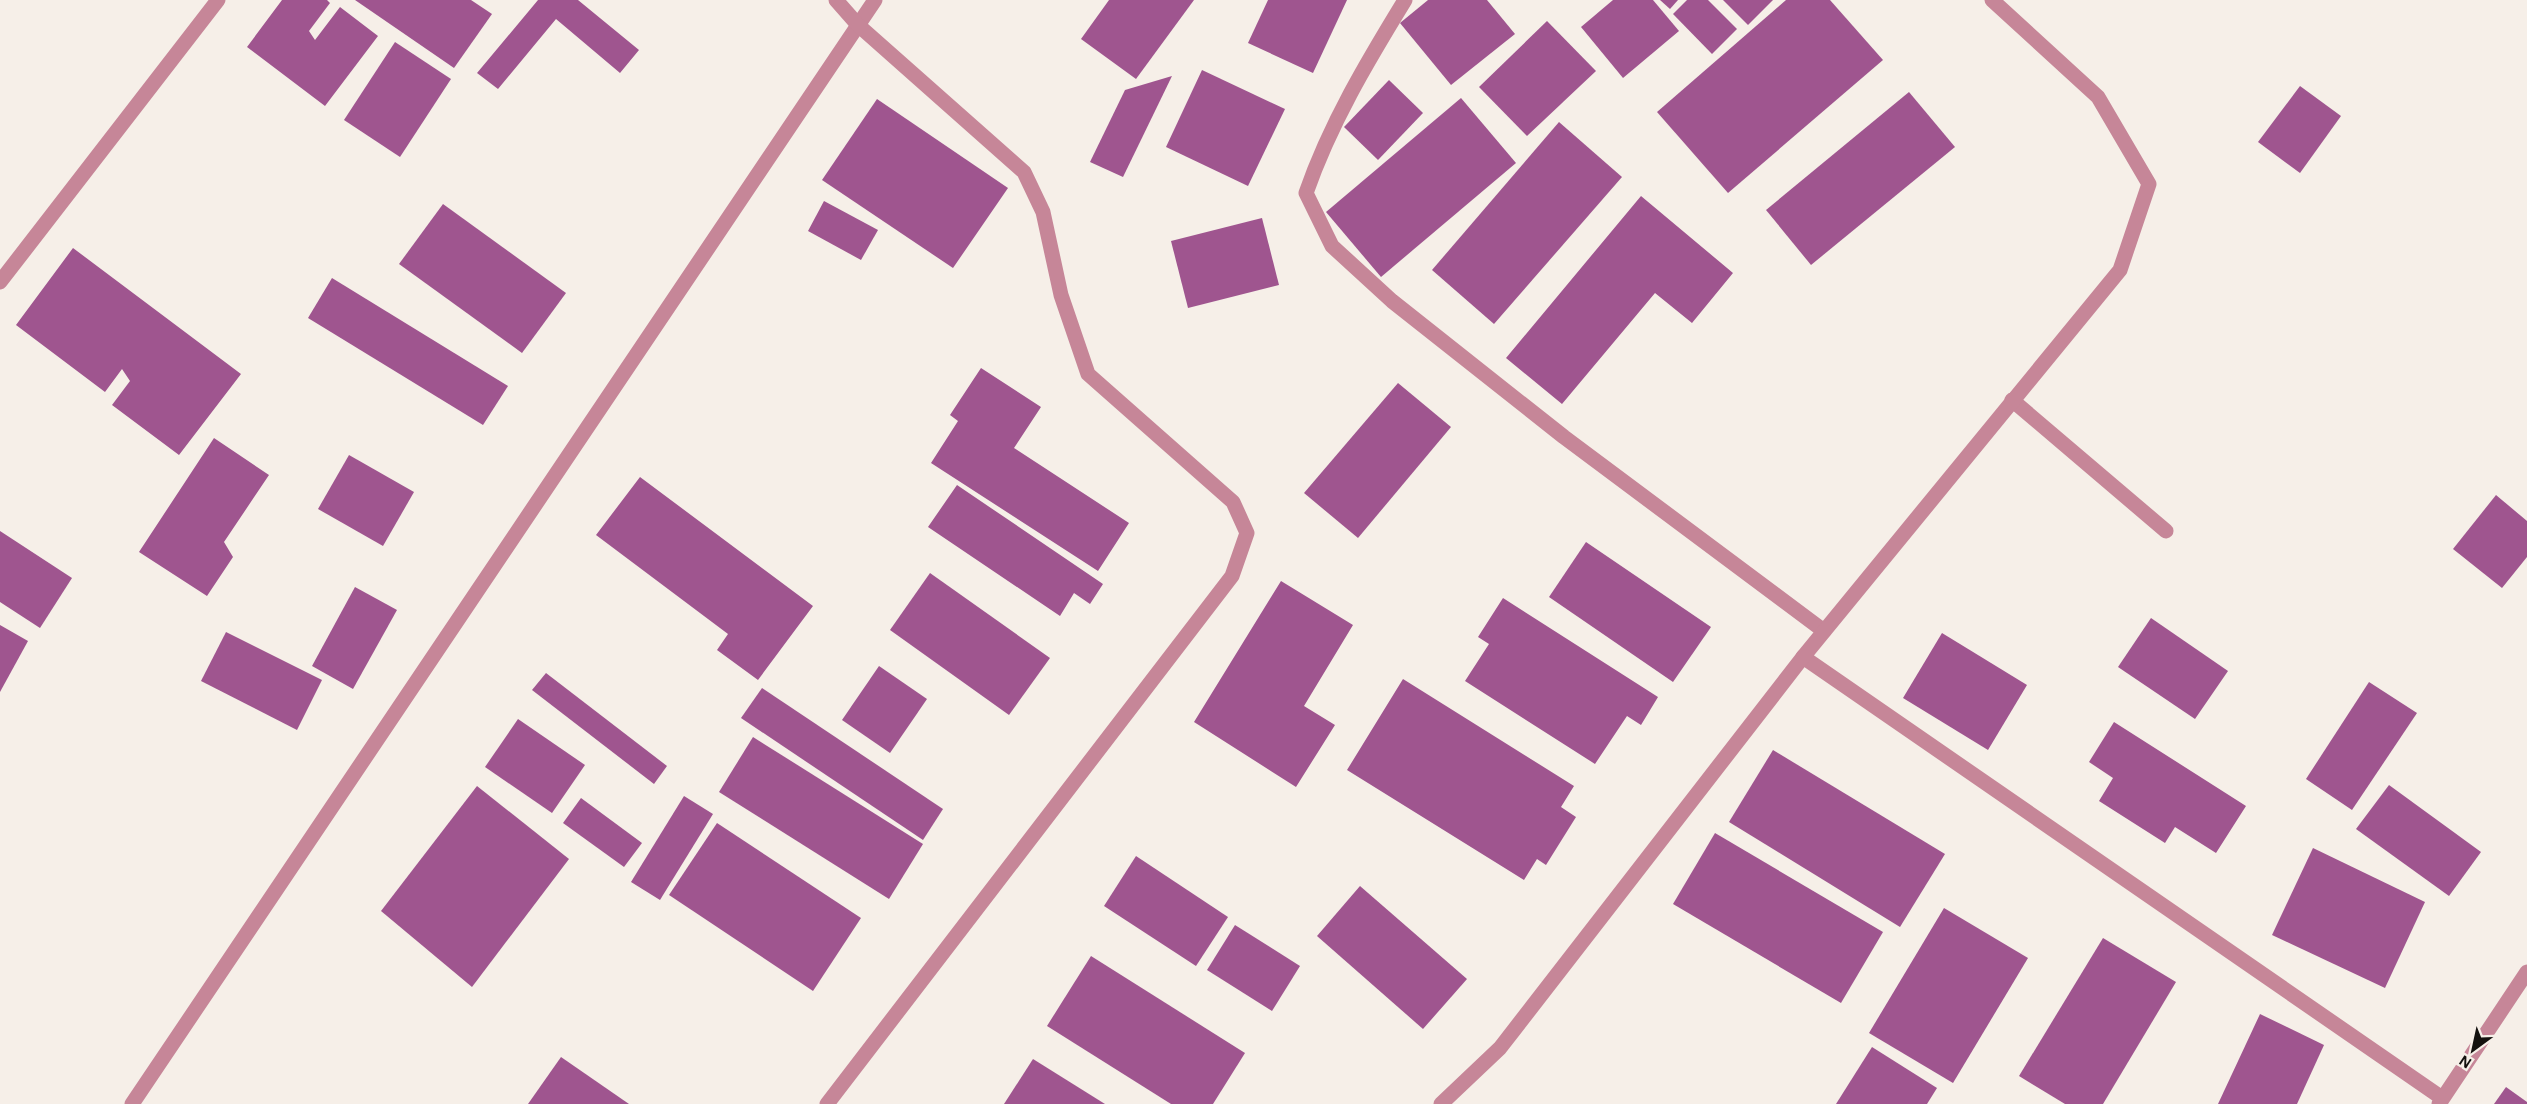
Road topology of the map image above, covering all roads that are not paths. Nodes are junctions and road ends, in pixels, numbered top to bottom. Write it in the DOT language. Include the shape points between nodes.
graph roads {
  1 [pos="218,0"];
  2 [pos="836,0"];
  3 [pos="875,0"];
  4 [pos="1405,0"];
  5 [pos="1992,0"];
  6 [pos="858,25"];
  7 [pos="0,282"];
  8 [pos="2012,400"];
  9 [pos="2166,531"];
  10 [pos="1824,632"];
  11 [pos="1803,657"];
  12 [pos="2527,972"];
  13 [pos="2441,1101"];
  14 [pos="132,1104"];
  15 [pos="827,1104"];
  16 [pos="1441,1104"];
  1 -- 7 [label="street"];
  2 -- 6 [label="street"];
  3 -- 6 [label="street"];
  4 -- 10 [label="street" via="1341,108 1306,193 1332,246 1392,301 1564,437"];
  5 -- 8 [label="street" via="2098,97 2149,184 2120,270"];
  6 -- 14 [label="street"];
  6 -- 15 [label="street" via="1024,172 1043,212 1061,295 1088,374 1233,502 1247,533 1232,576"];
  8 -- 9 [label="street"];
  8 -- 10 [label="street"];
  10 -- 11 [label="street"];
  11 -- 13 [label="street"];
  11 -- 16 [label="street" via="1500,1048"];
  12 -- 13 [label="street"];
}
